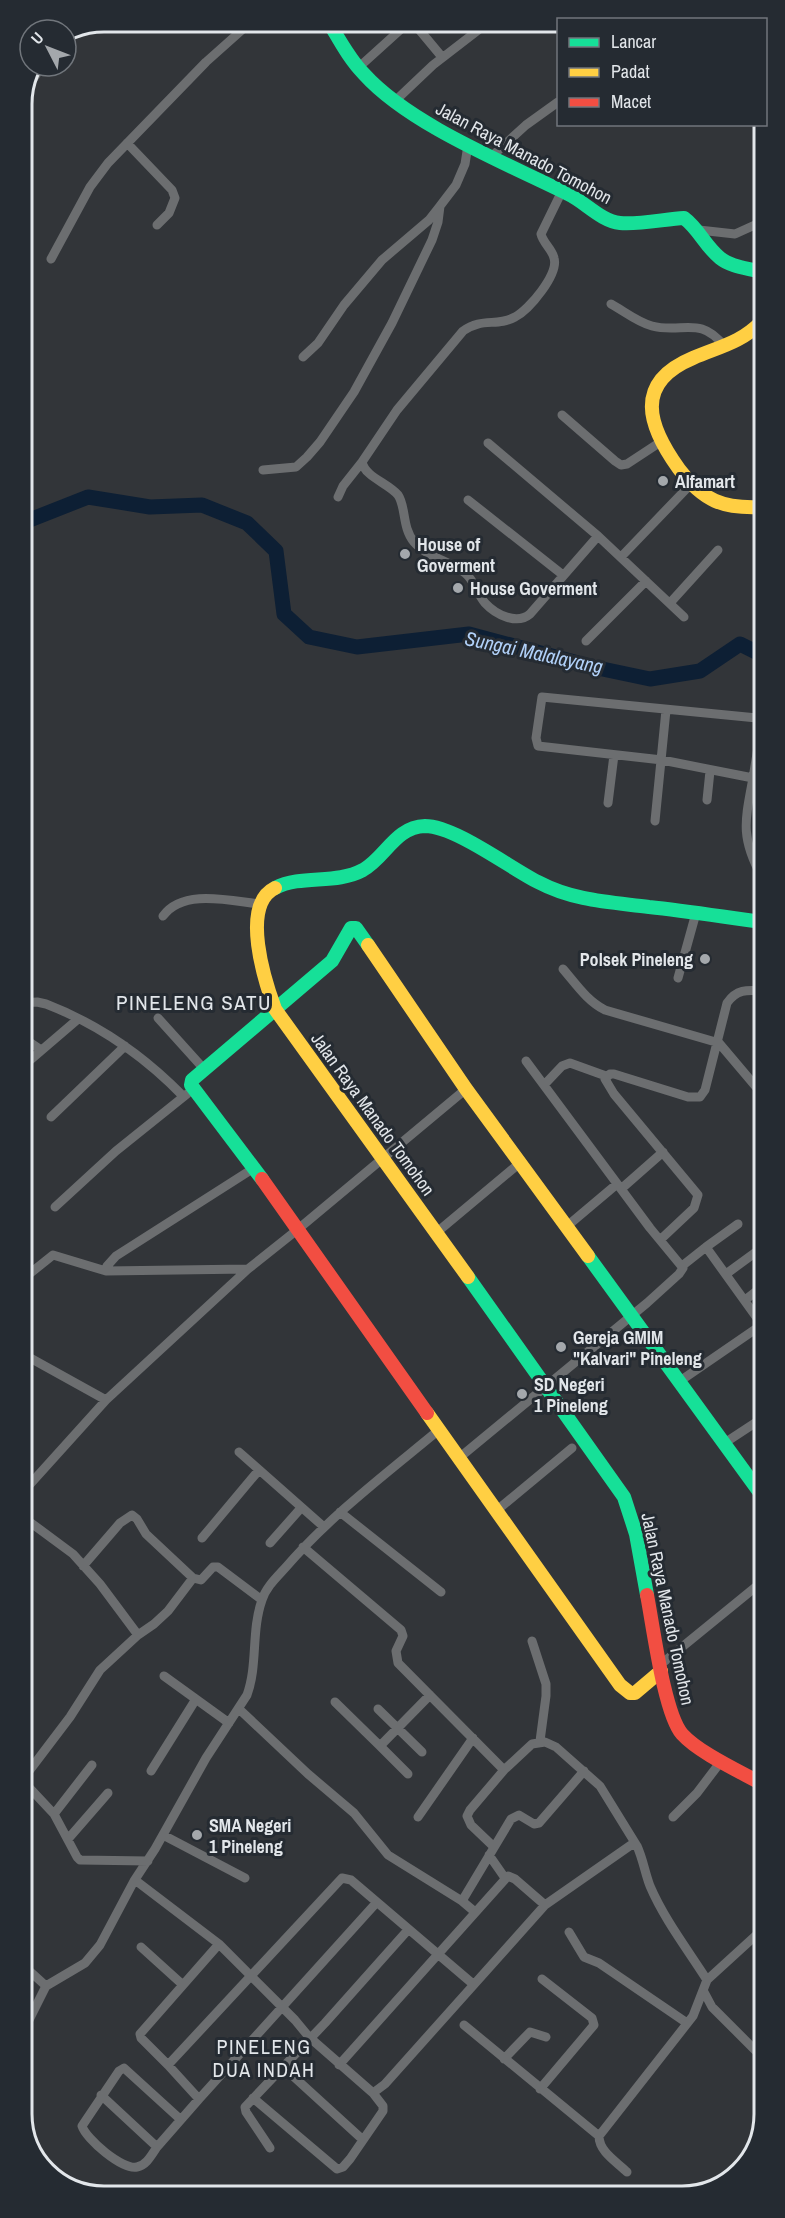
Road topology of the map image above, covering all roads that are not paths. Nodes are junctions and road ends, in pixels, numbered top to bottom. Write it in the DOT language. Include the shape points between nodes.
graph roads {
  1 [pos="240,32"];
  2 [pos="335,32"];
  3 [pos="399,32"];
  4 [pos="420,32"];
  5 [pos="475,32"];
  6 [pos="442,57"];
  7 [pos="358,68"];
  8 [pos="395,101"];
  9 [pos="557,103"];
  10 [pos="127,143"];
  11 [pos="468,146"];
  12 [pos="491,157"];
  13 [pos="562,190"];
  14 [pos="440,206"];
  15 [pos="157,225"];
  16 [pos="754,225"];
  17 [pos="697,230"];
  18 [pos="51,259"];
  19 [pos="754,270"];
  20 [pos="611,304"];
  21 [pos="754,329"];
  22 [pos="724,346"];
  23 [pos="303,357"];
  24 [pos="562,415"];
  25 [pos="662,441"];
  26 [pos="488,443"];
  27 [pos="362,462"];
  28 [pos="263,470"];
  29 [pos="691,484"];
  30 [pos="338,497"];
  31 [pos="468,500"];
  32 [pos="754,508"];
  33 [pos="598,536"];
  34 [pos="718,550"];
  35 [pos="621,557"];
  36 [pos="563,575"];
  37 [pos="646,581"];
  38 [pos="670,603"];
  39 [pos="684,616"];
  40 [pos="586,641"];
  41 [pos="666,710"];
  42 [pos="754,719"];
  43 [pos="614,755"];
  44 [pos="662,760"];
  45 [pos="710,771"];
  46 [pos="754,773"];
  47 [pos="753,778"];
  48 [pos="707,801"];
  49 [pos="608,803"];
  50 [pos="655,821"];
  51 [pos="754,860"];
  52 [pos="260,904"];
  53 [pos="696,913"];
  54 [pos="163,916"];
  55 [pos="754,921"];
  56 [pos="563,969"];
  57 [pos="678,978"];
  58 [pos="754,991"];
  59 [pos="32,1003"];
  60 [pos="275,1009"];
  61 [pos="158,1018"];
  62 [pos="78,1019"];
  63 [pos="32,1043"];
  64 [pos="718,1043"];
  65 [pos="125,1046"];
  66 [pos="41,1050"];
  67 [pos="32,1058"];
  68 [pos="526,1061"];
  69 [pos="204,1069"];
  70 [pos="606,1076"];
  71 [pos="544,1085"];
  72 [pos="754,1085"];
  73 [pos="466,1089"];
  74 [pos="189,1093"];
  75 [pos="51,1117"];
  76 [pos="663,1152"];
  77 [pos="383,1160"];
  78 [pos="520,1162"];
  79 [pos="254,1168"];
  80 [pos="619,1186"];
  81 [pos="55,1207"];
  82 [pos="738,1224"];
  83 [pos="566,1227"];
  84 [pos="297,1230"];
  85 [pos="436,1233"];
  86 [pos="660,1240"];
  87 [pos="706,1247"];
  88 [pos="754,1254"];
  89 [pos="682,1266"];
  90 [pos="248,1269"];
  91 [pos="106,1271"];
  92 [pos="32,1272"];
  93 [pos="726,1274"];
  94 [pos="754,1293"];
  95 [pos="745,1300"];
  96 [pos="754,1312"];
  97 [pos="630,1316"];
  98 [pos="754,1330"];
  99 [pos="32,1359"];
  100 [pos="680,1381"];
  101 [pos="545,1386"];
  102 [pos="106,1400"];
  103 [pos="754,1424"];
  104 [pos="440,1429"];
  105 [pos="723,1444"];
  106 [pos="572,1448"];
  107 [pos="239,1452"];
  108 [pos="459,1458"];
  109 [pos="260,1470"];
  110 [pos="754,1478"];
  111 [pos="750,1480"];
  112 [pos="32,1482"];
  113 [pos="754,1485"];
  114 [pos="301,1508"];
  115 [pos="496,1511"];
  116 [pos="340,1512"];
  117 [pos="32,1524"];
  118 [pos="324,1527"];
  119 [pos="202,1538"];
  120 [pos="270,1542"];
  121 [pos="303,1547"];
  122 [pos="83,1566"];
  123 [pos="193,1578"];
  124 [pos="754,1589"];
  125 [pos="441,1592"];
  126 [pos="261,1600"];
  127 [pos="138,1635"];
  128 [pos="532,1641"];
  129 [pos="661,1668"];
  130 [pos="164,1676"];
  131 [pos="430,1695"];
  132 [pos="196,1699"];
  133 [pos="335,1702"];
  134 [pos="239,1709"];
  135 [pos="378,1709"];
  136 [pos="229,1723"];
  137 [pos="397,1727"];
  138 [pos="473,1738"];
  139 [pos="540,1742"];
  140 [pos="380,1746"];
  141 [pos="422,1752"];
  142 [pos="722,1761"];
  143 [pos="92,1765"];
  144 [pos="32,1768"];
  145 [pos="504,1770"];
  146 [pos="151,1771"];
  147 [pos="584,1772"];
  148 [pos="408,1774"];
  149 [pos="754,1779"];
  150 [pos="32,1790"];
  151 [pos="108,1793"];
  152 [pos="54,1814"];
  153 [pos="418,1817"];
  154 [pos="673,1817"];
  155 [pos="163,1835"];
  156 [pos="68,1839"];
  157 [pos="637,1846"];
  158 [pos="491,1851"];
  159 [pos="148,1861"];
  160 [pos="245,1878"];
  161 [pos="505,1878"];
  162 [pos="135,1880"];
  163 [pos="462,1901"];
  164 [pos="377,1902"];
  165 [pos="545,1905"];
  166 [pos="475,1912"];
  167 [pos="408,1930"];
  168 [pos="569,1932"];
  169 [pos="754,1937"];
  170 [pos="219,1944"];
  171 [pos="141,1947"];
  172 [pos="436,1954"];
  173 [pos="32,1973"];
  174 [pos="252,1976"];
  175 [pos="542,1979"];
  176 [pos="707,1980"];
  177 [pos="473,1984"];
  178 [pos="183,1985"];
  179 [pos="46,1986"];
  180 [pos="704,1992"];
  181 [pos="282,2007"];
  182 [pos="32,2014"];
  183 [pos="687,2024"];
  184 [pos="464,2025"];
  185 [pos="309,2037"];
  186 [pos="546,2037"];
  187 [pos="754,2049"];
  188 [pos="504,2059"];
  189 [pos="168,2065"];
  190 [pos="339,2065"];
  191 [pos="282,2066"];
  192 [pos="540,2089"];
  193 [pos="373,2093"];
  194 [pos="101,2095"];
  195 [pos="253,2098"];
  196 [pos="199,2099"];
  197 [pos="180,2119"];
  198 [pos="599,2136"];
  199 [pos="363,2139"];
  200 [pos="157,2147"];
  201 [pos="270,2148"];
  202 [pos="627,2172"];
  1 -- 10 [label="street"];
  2 -- 7 [label="main road, Jalan Raya Manado Tomohon"];
  3 -- 7 [label="street"];
  4 -- 6 [label="street"];
  5 -- 6 [label="street"];
  6 -- 8 [label="street"];
  7 -- 8 [label="main road, Jalan Raya Manado Tomohon"];
  8 -- 11 [label="main road, Jalan Raya Manado Tomohon"];
  9 -- 12 [label="street"];
  10 -- 15 [label="street" via="175,198 169,213"];
  10 -- 18 [label="street" via="90,187"];
  11 -- 12 [label="main road, Jalan Raya Manado Tomohon"];
  11 -- 14 [label="street" via="456,185"];
  12 -- 13 [label="main road, Jalan Raya Manado Tomohon"];
  13 -- 17 [label="main road, Jalan Raya Manado Tomohon" via="619,223 684,218"];
  13 -- 27 [label="street" via="541,234 555,258 552,276 541,291 515,317 481,322 463,331 397,410"];
  14 -- 23 [label="street" via="382,260"];
  14 -- 28 [label="street" via="432,240 354,392 320,442 296,467"];
  16 -- 17 [label="street" via="735,234"];
  17 -- 19 [label="main road, Jalan Raya Manado Tomohon" via="723,260"];
  20 -- 22 [label="street" via="656,327 691,326 705,330 715,334"];
  21 -- 22 [label="main road"];
  22 -- 25 [label="main road" via="678,364 657,385 652,415"];
  24 -- 25 [label="street" via="621,465"];
  25 -- 29 [label="main road"];
  26 -- 33 [label="street"];
  27 -- 30 [label="street"];
  27 -- 36 [label="street" via="366,471 400,499 414,542 464,571 485,603 505,616 524,619"];
  29 -- 32 [label="main road" via="722,504 737,509"];
  29 -- 35 [label="street"];
  31 -- 36 [label="street"];
  33 -- 35 [label="street"];
  33 -- 36 [label="street"];
  34 -- 38 [label="street"];
  35 -- 37 [label="street"];
  37 -- 38 [label="street"];
  37 -- 40 [label="street"];
  38 -- 39 [label="street"];
  41 -- 42 [label="street"];
  41 -- 43 [label="street" via="542,697 538,746"];
  41 -- 44 [label="street"];
  43 -- 44 [label="street"];
  43 -- 49 [label="street"];
  44 -- 45 [label="street"];
  44 -- 50 [label="street"];
  45 -- 47 [label="street"];
  45 -- 48 [label="street"];
  46 -- 47 [label="street"];
  47 -- 51 [label="street" via="745,829"];
  52 -- 53 [label="main road" via="283,883 354,875 374,863 400,832 422,826 457,836 568,895"];
  52 -- 54 [label="street" via="197,900 174,905"];
  52 -- 60 [label="main road, Jalan Raya Manado Tomohon" via="261,967"];
  53 -- 55 [label="main road"];
  53 -- 57 [label="street"];
  56 -- 64 [label="street" via="584,994 605,1010"];
  58 -- 64 [label="street" via="744,990 732,997"];
  59 -- 62 [label="street" via="46,1004"];
  60 -- 69 [label="main road"];
  60 -- 73 [label="main road" via="332,961 351,928 356,928"];
  60 -- 77 [label="main road, Jalan Raya Manado Tomohon"];
  61 -- 69 [label="street"];
  62 -- 65 [label="street"];
  62 -- 66 [label="street"];
  63 -- 66 [label="street"];
  64 -- 70 [label="street" via="705,1090 698,1098 619,1075"];
  64 -- 72 [label="street"];
  65 -- 74 [label="street"];
  65 -- 75 [label="street"];
  66 -- 67 [label="street"];
  68 -- 71 [label="street"];
  69 -- 74 [label="main road" via="192,1080"];
  70 -- 71 [label="street" via="570,1063"];
  70 -- 76 [label="street" via="608,1086"];
  71 -- 80 [label="street"];
  73 -- 77 [label="street"];
  73 -- 78 [label="main road"];
  74 -- 79 [label="main road"];
  74 -- 81 [label="street" via="123,1144"];
  76 -- 80 [label="street"];
  76 -- 86 [label="street" via="698,1195 694,1208"];
  77 -- 84 [label="street"];
  77 -- 85 [label="main road, Jalan Raya Manado Tomohon"];
  78 -- 83 [label="main road"];
  78 -- 85 [label="street"];
  79 -- 84 [label="main road"];
  79 -- 91 [label="street" via="116,1256"];
  80 -- 83 [label="street"];
  80 -- 86 [label="street"];
  82 -- 87 [label="street"];
  83 -- 97 [label="main road"];
  84 -- 90 [label="street"];
  84 -- 104 [label="main road"];
  85 -- 101 [label="main road, Jalan Raya Manado Tomohon"];
  86 -- 89 [label="street"];
  87 -- 89 [label="street"];
  87 -- 93 [label="street"];
  88 -- 93 [label="street"];
  89 -- 97 [label="street" via="679,1274"];
  90 -- 91 [label="street"];
  90 -- 102 [label="street"];
  91 -- 92 [label="street" via="53,1255"];
  93 -- 95 [label="street"];
  94 -- 95 [label="street"];
  95 -- 96 [label="street"];
  97 -- 100 [label="main road"];
  97 -- 101 [label="street"];
  98 -- 100 [label="street"];
  99 -- 102 [label="street"];
  100 -- 105 [label="main road"];
  101 -- 108 [label="street"];
  101 -- 129 [label="main road, Jalan Raya Manado Tomohon" via="624,1497 640,1551"];
  102 -- 112 [label="street"];
  103 -- 105 [label="street"];
  104 -- 108 [label="main road"];
  104 -- 116 [label="street"];
  105 -- 111 [label="main road"];
  106 -- 115 [label="street"];
  107 -- 109 [label="street"];
  108 -- 115 [label="main road"];
  109 -- 114 [label="street"];
  109 -- 119 [label="street"];
  110 -- 111 [label="street"];
  111 -- 113 [label="main road"];
  114 -- 118 [label="street"];
  114 -- 120 [label="street"];
  115 -- 129 [label="main road" via="623,1689 635,1693"];
  116 -- 118 [label="street"];
  116 -- 125 [label="street"];
  117 -- 122 [label="street" via="71,1552"];
  118 -- 121 [label="street"];
  121 -- 126 [label="street"];
  121 -- 131 [label="street" via="401,1630 397,1660"];
  122 -- 123 [label="street" via="120,1523 132,1515 146,1534"];
  122 -- 127 [label="street"];
  123 -- 126 [label="street" via="201,1580 213,1567 218,1567"];
  123 -- 127 [label="street" via="168,1611"];
  124 -- 129 [label="street"];
  126 -- 134 [label="street" via="251,1684"];
  127 -- 144 [label="street" via="100,1670"];
  128 -- 139 [label="street" via="546,1684"];
  129 -- 142 [label="main road, Jalan Raya Manado Tomohon" via="679,1731"];
  130 -- 132 [label="street"];
  131 -- 137 [label="street"];
  131 -- 138 [label="street"];
  132 -- 136 [label="street"];
  132 -- 146 [label="street"];
  133 -- 140 [label="street"];
  134 -- 136 [label="street"];
  134 -- 163 [label="street" via="354,1812 388,1855"];
  135 -- 137 [label="street"];
  136 -- 155 [label="street"];
  137 -- 140 [label="street"];
  137 -- 141 [label="street"];
  138 -- 145 [label="street"];
  138 -- 153 [label="street"];
  139 -- 145 [label="street" via="532,1744"];
  139 -- 147 [label="street" via="556,1748"];
  140 -- 148 [label="street"];
  142 -- 149 [label="main road, Jalan Raya Manado Tomohon"];
  142 -- 154 [label="street"];
  143 -- 152 [label="street"];
  145 -- 158 [label="street" via="467,1816"];
  147 -- 157 [label="street" via="600,1786"];
  147 -- 158 [label="street" via="539,1823 515,1816"];
  150 -- 152 [label="street"];
  151 -- 156 [label="street"];
  152 -- 156 [label="street"];
  155 -- 159 [label="street"];
  155 -- 160 [label="street"];
  156 -- 159 [label="street" via="80,1860"];
  157 -- 165 [label="street" via="623,1849"];
  157 -- 176 [label="street" via="658,1903"];
  158 -- 161 [label="street"];
  158 -- 163 [label="street"];
  159 -- 162 [label="street"];
  161 -- 165 [label="street" via="515,1879"];
  161 -- 166 [label="street"];
  162 -- 170 [label="street"];
  162 -- 179 [label="street" via="106,1936 89,1959"];
  163 -- 166 [label="street"];
  164 -- 167 [label="street"];
  164 -- 174 [label="street" via="351,1880 339,1880"];
  164 -- 181 [label="street"];
  165 -- 177 [label="street"];
  166 -- 172 [label="street"];
  167 -- 172 [label="street"];
  167 -- 185 [label="street"];
  168 -- 183 [label="street" via="584,1957 599,1963"];
  169 -- 176 [label="street"];
  170 -- 174 [label="street"];
  170 -- 178 [label="street"];
  171 -- 178 [label="street"];
  172 -- 177 [label="street"];
  172 -- 190 [label="street"];
  173 -- 179 [label="street"];
  174 -- 181 [label="street"];
  174 -- 189 [label="street"];
  175 -- 192 [label="street" via="592,2018 594,2025"];
  176 -- 180 [label="street"];
  177 -- 193 [label="street"];
  178 -- 189 [label="street" via="140,2034"];
  179 -- 182 [label="street"];
  180 -- 183 [label="street"];
  180 -- 187 [label="street" via="712,2007"];
  181 -- 185 [label="street"];
  181 -- 196 [label="street"];
  183 -- 198 [label="street"];
  184 -- 188 [label="street"];
  185 -- 190 [label="street"];
  185 -- 191 [label="street"];
  186 -- 188 [label="street" via="530,2032"];
  188 -- 192 [label="street"];
  189 -- 196 [label="street"];
  190 -- 193 [label="street"];
  191 -- 195 [label="street"];
  191 -- 199 [label="street"];
  192 -- 198 [label="street"];
  193 -- 199 [label="street" via="383,2111"];
  194 -- 197 [label="street" via="124,2068"];
  194 -- 200 [label="street"];
  194 -- 200 [label="street" via="82,2126 97,2144 117,2162 134,2168 144,2164"];
  195 -- 199 [label="street" via="334,2168 346,2164"];
  195 -- 201 [label="street" via="244,2109"];
  196 -- 197 [label="street"];
  197 -- 200 [label="street"];
  198 -- 202 [label="street" via="603,2150"];
}
